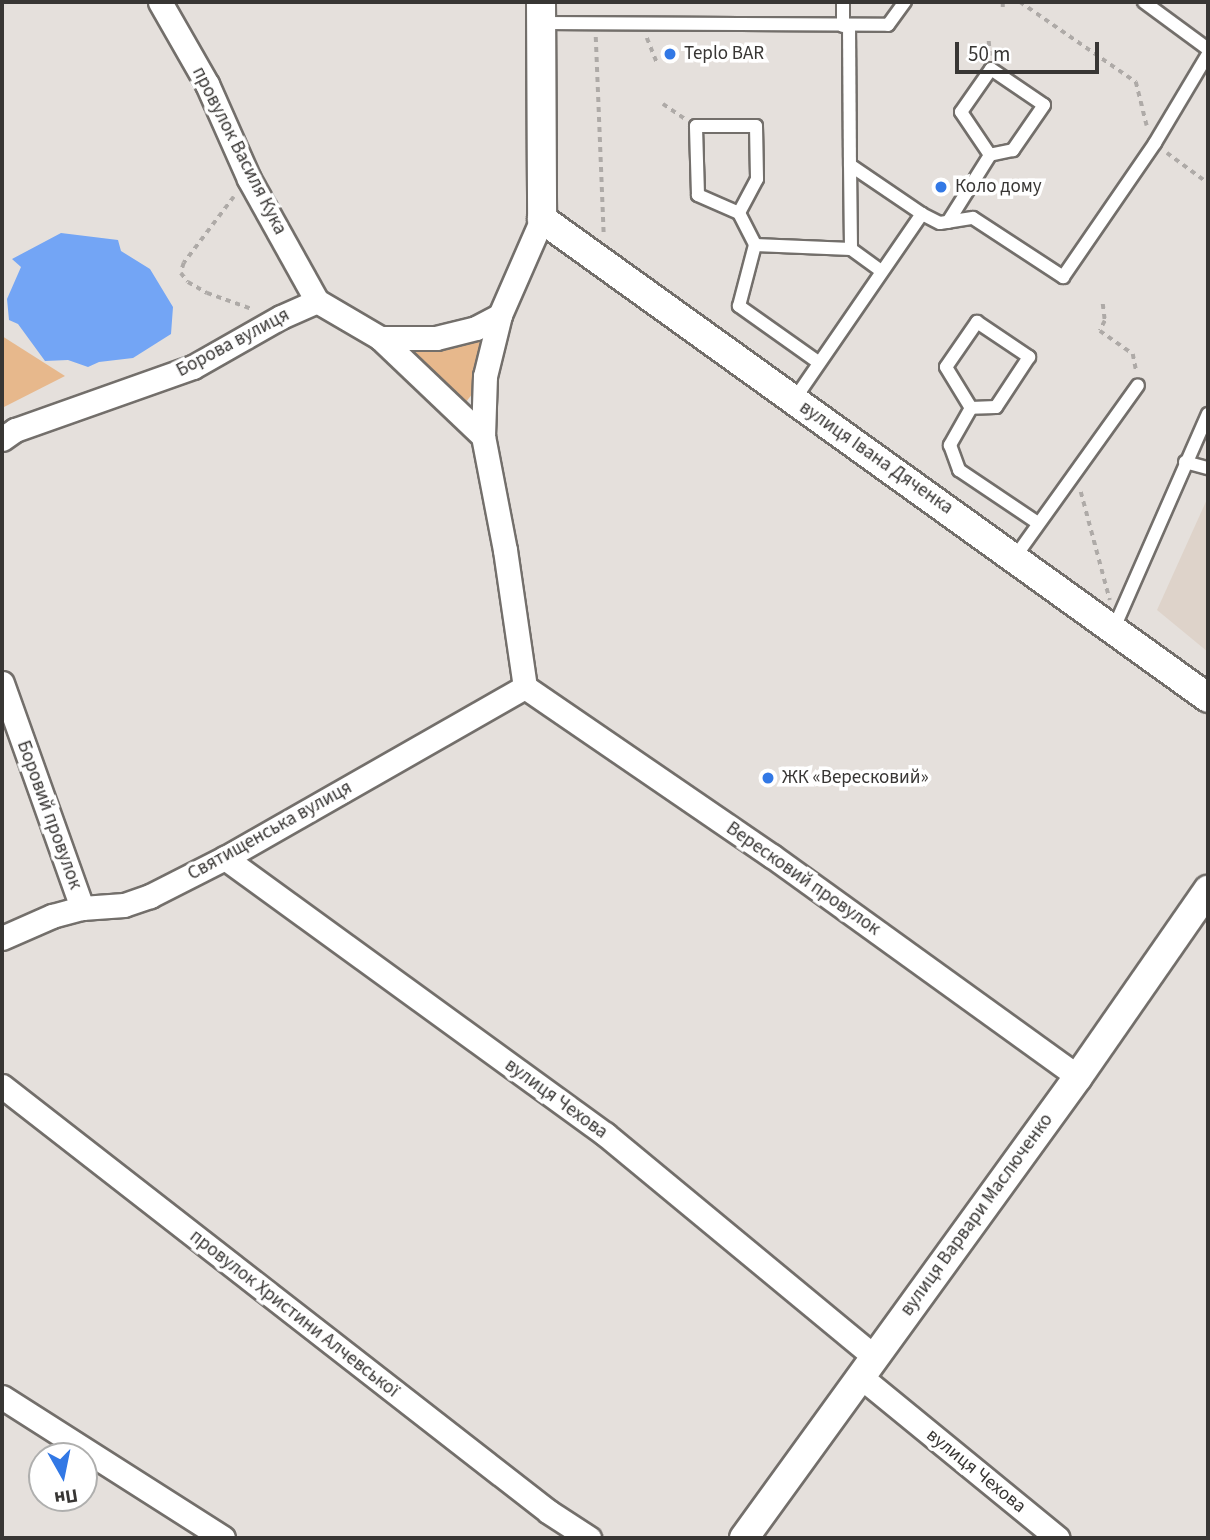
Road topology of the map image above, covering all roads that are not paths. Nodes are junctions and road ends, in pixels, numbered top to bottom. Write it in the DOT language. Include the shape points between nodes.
graph roads {
  1 [pos="160,2"];
  2 [pos="843,2"];
  3 [pos="905,2"];
  4 [pos="1144,2"];
  5 [pos="541,12"];
  6 [pos="846,26"];
  7 [pos="1208,48"];
  8 [pos="1208,54"];
  9 [pos="990,155"];
  10 [pos="850,165"];
  11 [pos="739,213"];
  12 [pos="922,214"];
  13 [pos="542,219"];
  14 [pos="948,222"];
  15 [pos="755,245"];
  16 [pos="851,249"];
  17 [pos="881,271"];
  18 [pos="317,301"];
  19 [pos="500,315"];
  20 [pos="380,338"];
  21 [pos="818,362"];
  22 [pos="1138,385"];
  23 [pos="794,400"];
  24 [pos="971,408"];
  25 [pos="1208,414"];
  26 [pos="483,436"];
  27 [pos="2,439"];
  28 [pos="1185,463"];
  29 [pos="1208,468"];
  30 [pos="1038,523"];
  31 [pos="1015,557"];
  32 [pos="1112,615"];
  33 [pos="2,682"];
  34 [pos="525,687"];
  35 [pos="1208,698"];
  36 [pos="225,858"];
  37 [pos="1208,890"];
  38 [pos="82,908"];
  39 [pos="2,938"];
  40 [pos="1078,1077"];
  41 [pos="2,1086"];
  42 [pos="868,1367"];
  43 [pos="2,1397"];
  44 [pos="223,1538"];
  45 [pos="589,1538"];
  46 [pos="744,1538"];
  47 [pos="1058,1538"];
  1 -- 18 [label="street, провулок Василя Кука"];
  2 -- 6 [label="lane"];
  3 -- 6 [label="lane" via="888,26"];
  4 -- 7 [label="lane"];
  5 -- 6 [label="lane" via="595,24"];
  5 -- 13 [label="street"];
  6 -- 10 [label="lane"];
  8 -- 14 [label="lane" via="1152,148 1063,277 973,218"];
  9 -- 9 [label="lane" via="961,112 991,69 1044,105 1013,150"];
  9 -- 14 [label="lane"];
  10 -- 12 [label="lane"];
  10 -- 16 [label="lane"];
  11 -- 11 [label="lane" via="757,180 756,126 696,126 698,195"];
  11 -- 15 [label="lane"];
  12 -- 14 [label="lane"];
  12 -- 17 [label="lane"];
  13 -- 19 [label="street"];
  13 -- 23 [label="street, вулиця Івана Дяченка"];
  15 -- 16 [label="lane"];
  15 -- 21 [label="lane" via="739,306"];
  16 -- 17 [label="lane"];
  17 -- 21 [label="lane"];
  18 -- 20 [label="street"];
  18 -- 27 [label="street, Борова вулиця" via="193,367 15,430"];
  19 -- 20 [label="street" via="476,328 436,338"];
  19 -- 26 [label="street" via="485,376"];
  20 -- 26 [label="street"];
  21 -- 23 [label="lane"];
  22 -- 30 [label="lane"];
  23 -- 31 [label="street, вулиця Івана Дяченка"];
  24 -- 24 [label="lane" via="996,407 1029,357 977,322 946,368"];
  24 -- 30 [label="lane" via="950,445 959,470"];
  25 -- 28 [label="lane"];
  26 -- 34 [label="street"];
  28 -- 29 [label="lane"];
  28 -- 32 [label="lane"];
  30 -- 31 [label="lane"];
  31 -- 32 [label="street, вулиця Івана Дяченка"];
  32 -- 35 [label="street, вулиця Івана Дяченка"];
  33 -- 38 [label="street, Боровий провулок"];
  34 -- 36 [label="street, Святищенська вулиця"];
  34 -- 40 [label="street, Вересковий провулок" via="772,856"];
  36 -- 38 [label="street, Святищенська вулиця" via="150,896 124,905"];
  36 -- 42 [label="street, вулиця Чехова" via="605,1134"];
  37 -- 40 [label="street, вулиця Варвари Маслюченко"];
  38 -- 39 [label="street, Святищенська вулиця"];
  40 -- 42 [label="street, вулиця Варвари Маслюченко"];
  41 -- 45 [label="street, провулок Христини Алчевської" via="549,1512"];
  42 -- 46 [label="street, вулиця Варвари Маслюченко"];
  42 -- 47 [label="street, вулиця Чехова"];
  43 -- 44 [label="street"];
}
